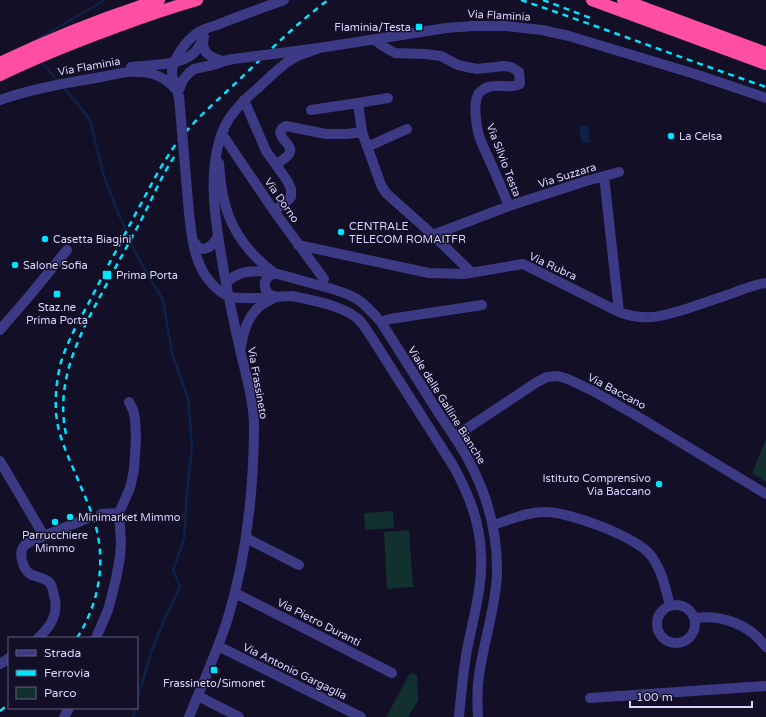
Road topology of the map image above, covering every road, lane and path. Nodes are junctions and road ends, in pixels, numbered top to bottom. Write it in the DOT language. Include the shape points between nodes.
graph roads {
  1 [pos="145,0"];
  2 [pos="159,0"];
  3 [pos="197,0"];
  4 [pos="284,0"];
  5 [pos="592,0"];
  6 [pos="623,0"];
  7 [pos="113,16"];
  8 [pos="216,25"];
  9 [pos="375,39"];
  10 [pos="203,40"];
  11 [pos="319,48"];
  12 [pos="766,53"];
  13 [pos="273,54"];
  14 [pos="229,60"];
  15 [pos="175,62"];
  16 [pos="766,64"];
  17 [pos="279,69"];
  18 [pos="2,70"];
  19 [pos="109,75"];
  20 [pos="178,94"];
  21 [pos="388,98"];
  22 [pos="766,98"];
  23 [pos="2,99"];
  24 [pos="244,100"];
  25 [pos="358,103"];
  26 [pos="311,110"];
  27 [pos="407,129"];
  28 [pos="362,132"];
  29 [pos="222,134"];
  30 [pos="367,147"];
  31 [pos="217,151"];
  32 [pos="276,165"];
  33 [pos="619,172"];
  34 [pos="604,176"];
  35 [pos="509,206"];
  36 [pos="274,211"];
  37 [pos="433,235"];
  38 [pos="218,236"];
  39 [pos="194,242"];
  40 [pos="298,245"];
  41 [pos="67,250"];
  42 [pos="471,272"];
  43 [pos="274,273"];
  44 [pos="324,279"];
  45 [pos="765,280"];
  46 [pos="226,283"];
  47 [pos="228,296"];
  48 [pos="276,297"];
  49 [pos="482,305"];
  50 [pos="619,312"];
  51 [pos="381,322"];
  52 [pos="0,330"];
  53 [pos="240,350"];
  54 [pos="129,402"];
  55 [pos="454,437"];
  56 [pos="0,461"];
  57 [pos="766,494"];
  58 [pos="119,513"];
  59 [pos="101,514"];
  60 [pos="88,518"];
  61 [pos="493,525"];
  62 [pos="44,536"];
  63 [pos="246,538"];
  64 [pos="299,565"];
  65 [pos="235,593"];
  66 [pos="670,606"];
  67 [pos="695,618"];
  68 [pos="39,637"];
  69 [pos="96,637"];
  70 [pos="218,646"];
  71 [pos="766,647"];
  72 [pos="392,673"];
  73 [pos="766,686"];
  74 [pos="198,696"];
  75 [pos="590,698"];
  76 [pos="189,717"];
  77 [pos="240,717"];
  78 [pos="361,717"];
  79 [pos="459,717"];
  80 [pos="478,717"];
  1 -- 7 [label="highway"];
  2 -- 7 [label="highway"];
  3 -- 18 [label="highway" via="150,14"];
  4 -- 8 [label="street"];
  5 -- 16 [label="highway"];
  6 -- 12 [label="highway"];
  7 -- 18 [label="highway" via="65,34"];
  8 -- 10 [label="street" via="208,31"];
  8 -- 15 [label="street" via="202,30 186,43"];
  9 -- 11 [label="street, Via Flaminia"];
  9 -- 22 [label="street, Via Flaminia" via="472,26 542,30 695,74"];
  9 -- 35 [label="street, Via Silvio Testa" via="381,46 395,53 441,56 458,65 472,68 504,66 519,72 520,84 488,87 481,91 476,104 478,133"];
  10 -- 14 [label="street" via="203,46 212,58"];
  10 -- 15 [label="street" via="193,53"];
  11 -- 13 [label="street, Via Flaminia"];
  11 -- 17 [label="street, Via Frassineto" via="298,56"];
  13 -- 14 [label="street, Via Flaminia, bridge"];
  13 -- 17 [label="street" via="280,61"];
  14 -- 20 [label="street, Via Flaminia" via="191,70"];
  15 -- 19 [label="street" via="126,68"];
  15 -- 20 [label="street" via="172,68"];
  17 -- 24 [label="street, Via Frassineto"];
  19 -- 20 [label="street, Via Flaminia" via="149,73 168,81"];
  19 -- 23 [label="street, Via Flaminia"];
  20 -- 39 [label="street, bridge"];
  21 -- 25 [label="street"];
  24 -- 29 [label="street, Via Frassineto" via="230,117"];
  24 -- 32 [label="street" via="266,151"];
  25 -- 26 [label="street"];
  25 -- 28 [label="street"];
  27 -- 30 [label="street"];
  28 -- 30 [label="street"];
  28 -- 32 [label="street" via="326,134 283,127 281,135 291,151"];
  29 -- 31 [label="street, Via Frassineto"];
  29 -- 36 [label="street, Via Dorno"];
  30 -- 37 [label="street" via="384,190"];
  31 -- 38 [label="street, Via Frassineto" via="213,178"];
  31 -- 43 [label="street, Viale delle Galline Bianche" via="223,200 232,226 247,248"];
  32 -- 36 [label="street" via="292,193 287,202"];
  33 -- 34 [label="street, Via Suzzara"];
  34 -- 35 [label="street, Via Suzzara"];
  34 -- 50 [label="street"];
  35 -- 37 [label="street, Via Suzzara"];
  36 -- 40 [label="street, Via Dorno"];
  37 -- 42 [label="street"];
  38 -- 39 [label="street" via="206,249 200,249"];
  38 -- 46 [label="street, Via Frassineto"];
  39 -- 47 [label="street" via="196,256 204,273 214,286"];
  40 -- 42 [label="street, Via Rubra" via="429,274"];
  40 -- 44 [label="street, Via Dorno"];
  41 -- 52 [label="street"];
  42 -- 50 [label="street, Via Rubra" via="523,264"];
  43 -- 46 [label="street, Viale delle Galline Bianche" via="243,272"];
  43 -- 48 [label="street" via="266,278 264,286 268,294"];
  43 -- 51 [label="street, Viale delle Galline Bianche" via="348,294 358,299"];
  45 -- 50 [label="street, Via Rubra" via="663,316 635,316"];
  46 -- 47 [label="street, Via Frassineto"];
  47 -- 48 [label="street"];
  47 -- 53 [label="street, Via Frassineto"];
  48 -- 53 [label="street" via="259,306 252,314"];
  48 -- 79 [label="street" via="292,296 334,306 346,310 361,322 452,462 467,492 478,532 481,571"];
  49 -- 51 [label="street"];
  51 -- 55 [label="street, Viale delle Galline Bianche"];
  53 -- 63 [label="street, Via Frassineto" via="251,400 254,432"];
  54 -- 58 [label="street" via="135,418 135,462 130,488"];
  55 -- 57 [label="street, Via Baccano" via="537,382 547,377 558,376 593,391"];
  55 -- 61 [label="street, Viale delle Galline Bianche" via="471,465 486,499"];
  56 -- 62 [label="street"];
  58 -- 59 [label="street"];
  58 -- 69 [label="street" via="120,542 116,579 108,610"];
  60 -- 62 [label="street"];
  61 -- 66 [label="street" via="523,515 547,511 578,518 619,534 640,546 653,558 664,582"];
  61 -- 80 [label="street, Viale delle Galline Bianche" via="497,559 496,586 480,669"];
  62 -- 68 [label="street" via="25,545 22,553 26,570 49,582 56,601 52,621"];
  63 -- 64 [label="street"];
  63 -- 65 [label="street, Via Frassineto"];
  65 -- 70 [label="street, Via Frassineto"];
  65 -- 72 [label="street, Via Pietro Duranti"];
  66 -- 67 [label="street" via="682,605 692,612"];
  66 -- 67 [label="street" via="664,609 657,620 659,632 668,642 686,641 694,631"];
  67 -- 71 [label="street" via="711,617 735,622"];
  70 -- 74 [label="street, Via Frassineto"];
  70 -- 78 [label="street, Via Antonio Gargaglia"];
  73 -- 75 [label="street"];
  74 -- 76 [label="street, Via Frassineto"];
  74 -- 77 [label="street"];
}
